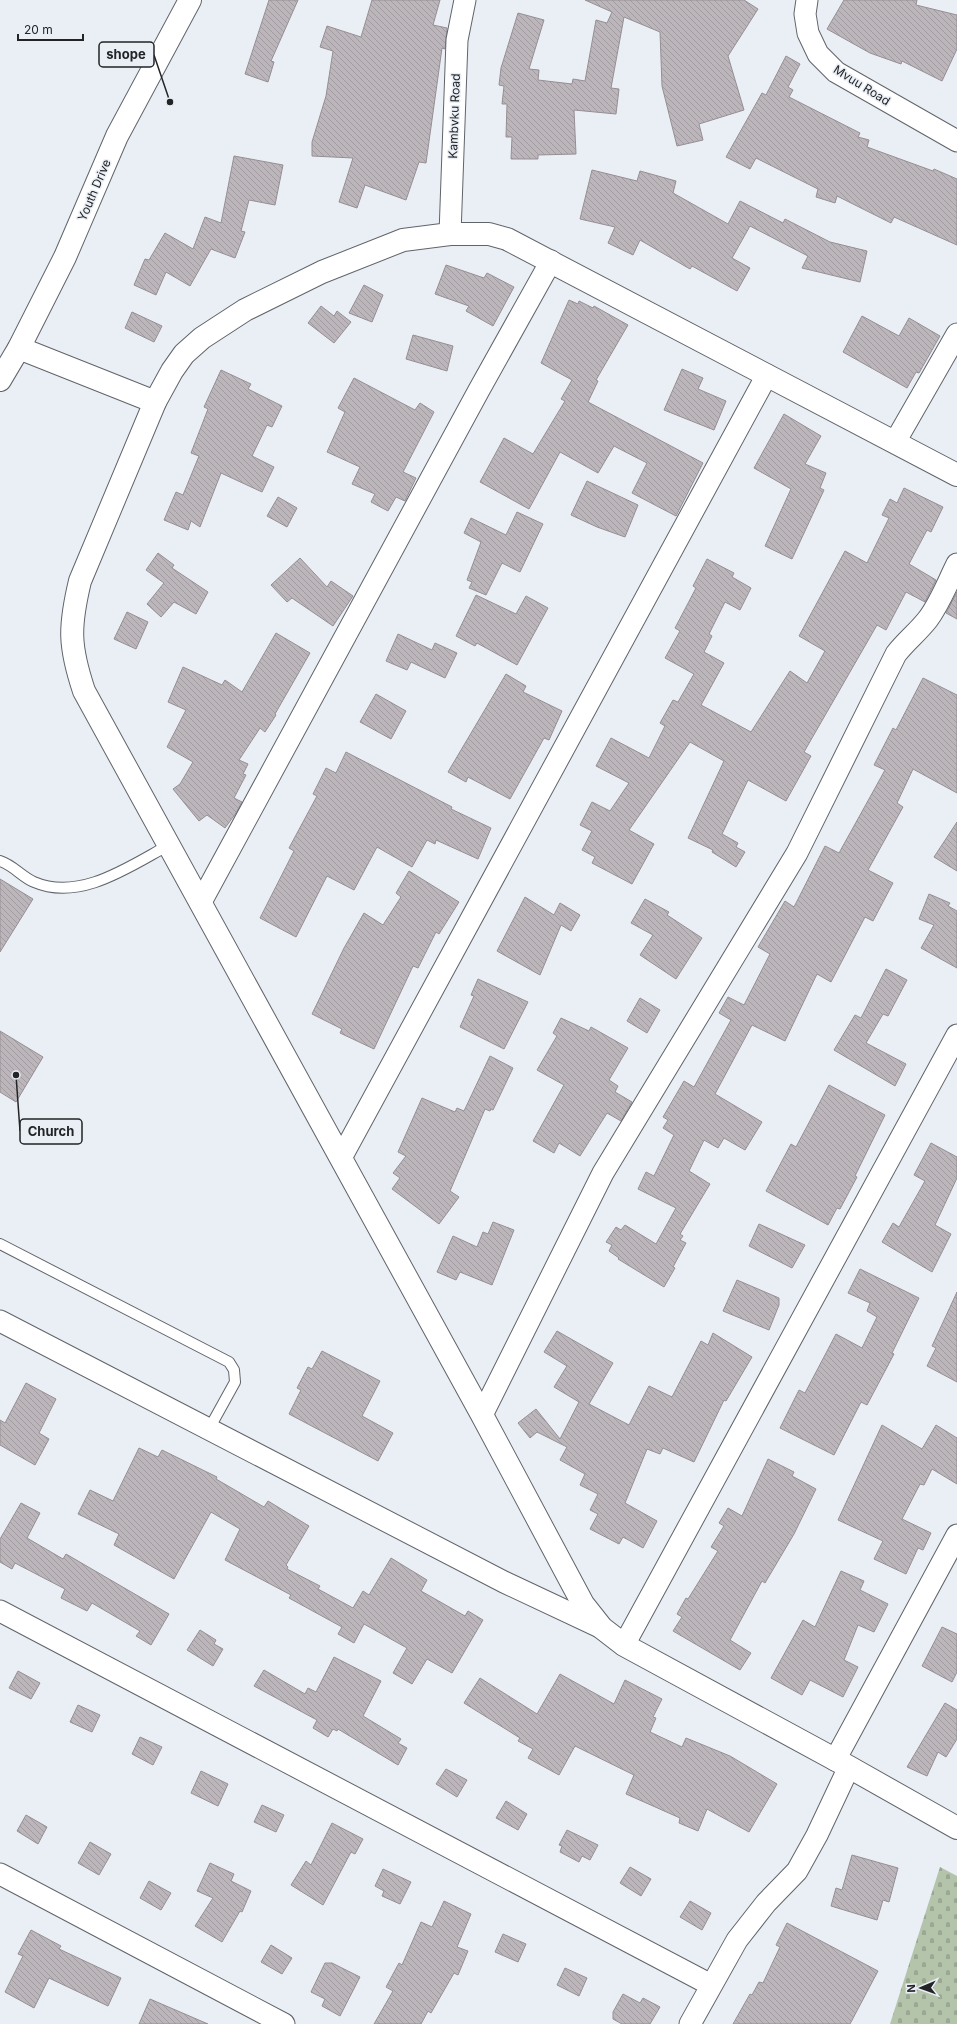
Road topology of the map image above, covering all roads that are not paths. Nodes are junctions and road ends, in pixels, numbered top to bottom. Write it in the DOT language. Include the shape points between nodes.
graph roads {
  1 [pos="190,0"];
  2 [pos="465,0"];
  3 [pos="807,0"];
  4 [pos="957,141"];
  5 [pos="450,234"];
  6 [pos="551,261"];
  7 [pos="957,334"];
  8 [pos="19,348"];
  9 [pos="767,375"];
  10 [pos="0,380"];
  11 [pos="155,402"];
  12 [pos="895,442"];
  13 [pos="957,475"];
  14 [pos="957,564"];
  15 [pos="169,845"];
  16 [pos="0,861"];
  17 [pos="201,902"];
  18 [pos="957,1035"];
  19 [pos="342,1158"];
  20 [pos="0,1244"];
  21 [pos="0,1321"];
  22 [pos="482,1415"];
  23 [pos="209,1429"];
  24 [pos="957,1535"];
  25 [pos="0,1611"];
  26 [pos="602,1628"];
  27 [pos="624,1645"];
  28 [pos="842,1764"];
  29 [pos="957,1828"];
  30 [pos="0,1874"];
  31 [pos="711,1985"];
  32 [pos="284,2024"];
  33 [pos="690,2024"];
  1 -- 8 [label="street, Youth Drive" via="117,136 66,257"];
  2 -- 5 [label="street, Kambvku Road" via="456,40"];
  3 -- 4 [label="street, Mvuu Road" via="805,14 808,34 818,54 836,72"];
  5 -- 6 [label="street" via="489,234 507,239"];
  5 -- 11 [label="street" via="404,240 322,272 245,310 202,338 184,354"];
  6 -- 9 [label="street"];
  6 -- 17 [label="street"];
  7 -- 12 [label="street"];
  8 -- 10 [label="street, Youth Drive"];
  8 -- 11 [label="street"];
  9 -- 12 [label="street"];
  9 -- 19 [label="street"];
  11 -- 15 [label="street" via="80,581 73,608 71,636 75,664 84,691"];
  12 -- 13 [label="street"];
  14 -- 22 [label="street" via="929,617 896,654 797,853 603,1173"];
  15 -- 16 [label="lane" via="105,879 82,886 56,888 34,882"];
  15 -- 17 [label="street"];
  17 -- 19 [label="street"];
  18 -- 27 [label="street"];
  19 -- 22 [label="street"];
  20 -- 23 [label="lane" via="228,1362 234,1370 235,1382"];
  21 -- 23 [label="street"];
  22 -- 26 [label="street" via="560,1564 583,1604"];
  23 -- 26 [label="street" via="504,1582"];
  24 -- 28 [label="street"];
  25 -- 31 [label="street"];
  26 -- 27 [label="street"];
  27 -- 28 [label="street"];
  28 -- 29 [label="street"];
  28 -- 31 [label="street" via="817,1835 797,1871 766,1902 737,1940"];
  30 -- 32 [label="street"];
  31 -- 33 [label="street"];
}
